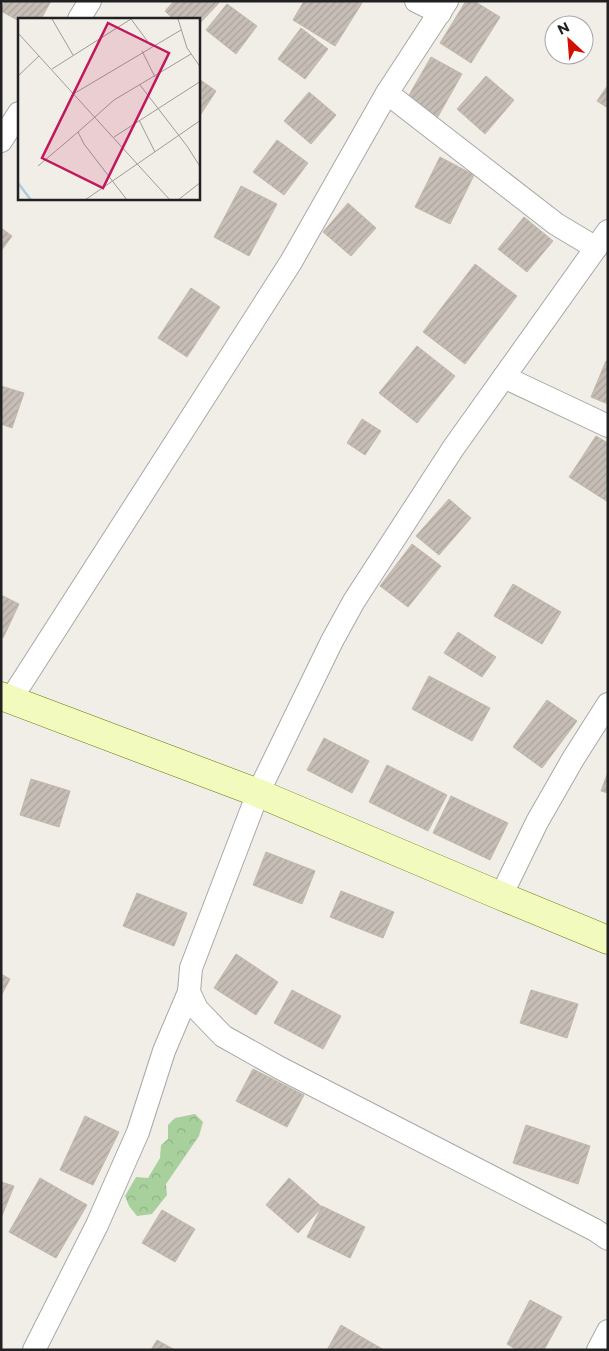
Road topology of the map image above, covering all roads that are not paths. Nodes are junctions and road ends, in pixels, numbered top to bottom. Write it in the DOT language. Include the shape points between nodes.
graph roads {
  1 [pos="90,1"];
  2 [pos="416,1"];
  3 [pos="444,7"];
  4 [pos="80,18"];
  5 [pos="387,93"];
  6 [pos="18,115"];
  7 [pos="1,141"];
  8 [pos="602,239"];
  9 [pos="504,376"];
  10 [pos="608,426"];
  11 [pos="6,698"];
  12 [pos="608,704"];
  13 [pos="258,793"];
  14 [pos="501,896"];
  15 [pos="608,940"];
  16 [pos="189,992"];
  17 [pos="608,1239"];
  18 [pos="608,1331"];
  19 [pos="34,1350"];
  20 [pos="598,1350"];
  1 -- 4 [label="street"];
  2 -- 3 [label="street"];
  3 -- 5 [label="street"];
  5 -- 8 [label="street" via="556,224"];
  5 -- 11 [label="street" via="291,262"];
  6 -- 7 [label="street"];
  8 -- 9 [label="street"];
  9 -- 10 [label="street"];
  9 -- 13 [label="street" via="354,601"];
  11 -- 13 [label="main road"];
  12 -- 14 [label="street" via="537,822"];
  13 -- 14 [label="main road"];
  13 -- 16 [label="street" via="191,968"];
  14 -- 15 [label="main road"];
  16 -- 17 [label="street" via="197,1009 223,1036"];
  16 -- 19 [label="street" via="164,1050 138,1132 97,1225"];
  18 -- 20 [label="street"];
}
